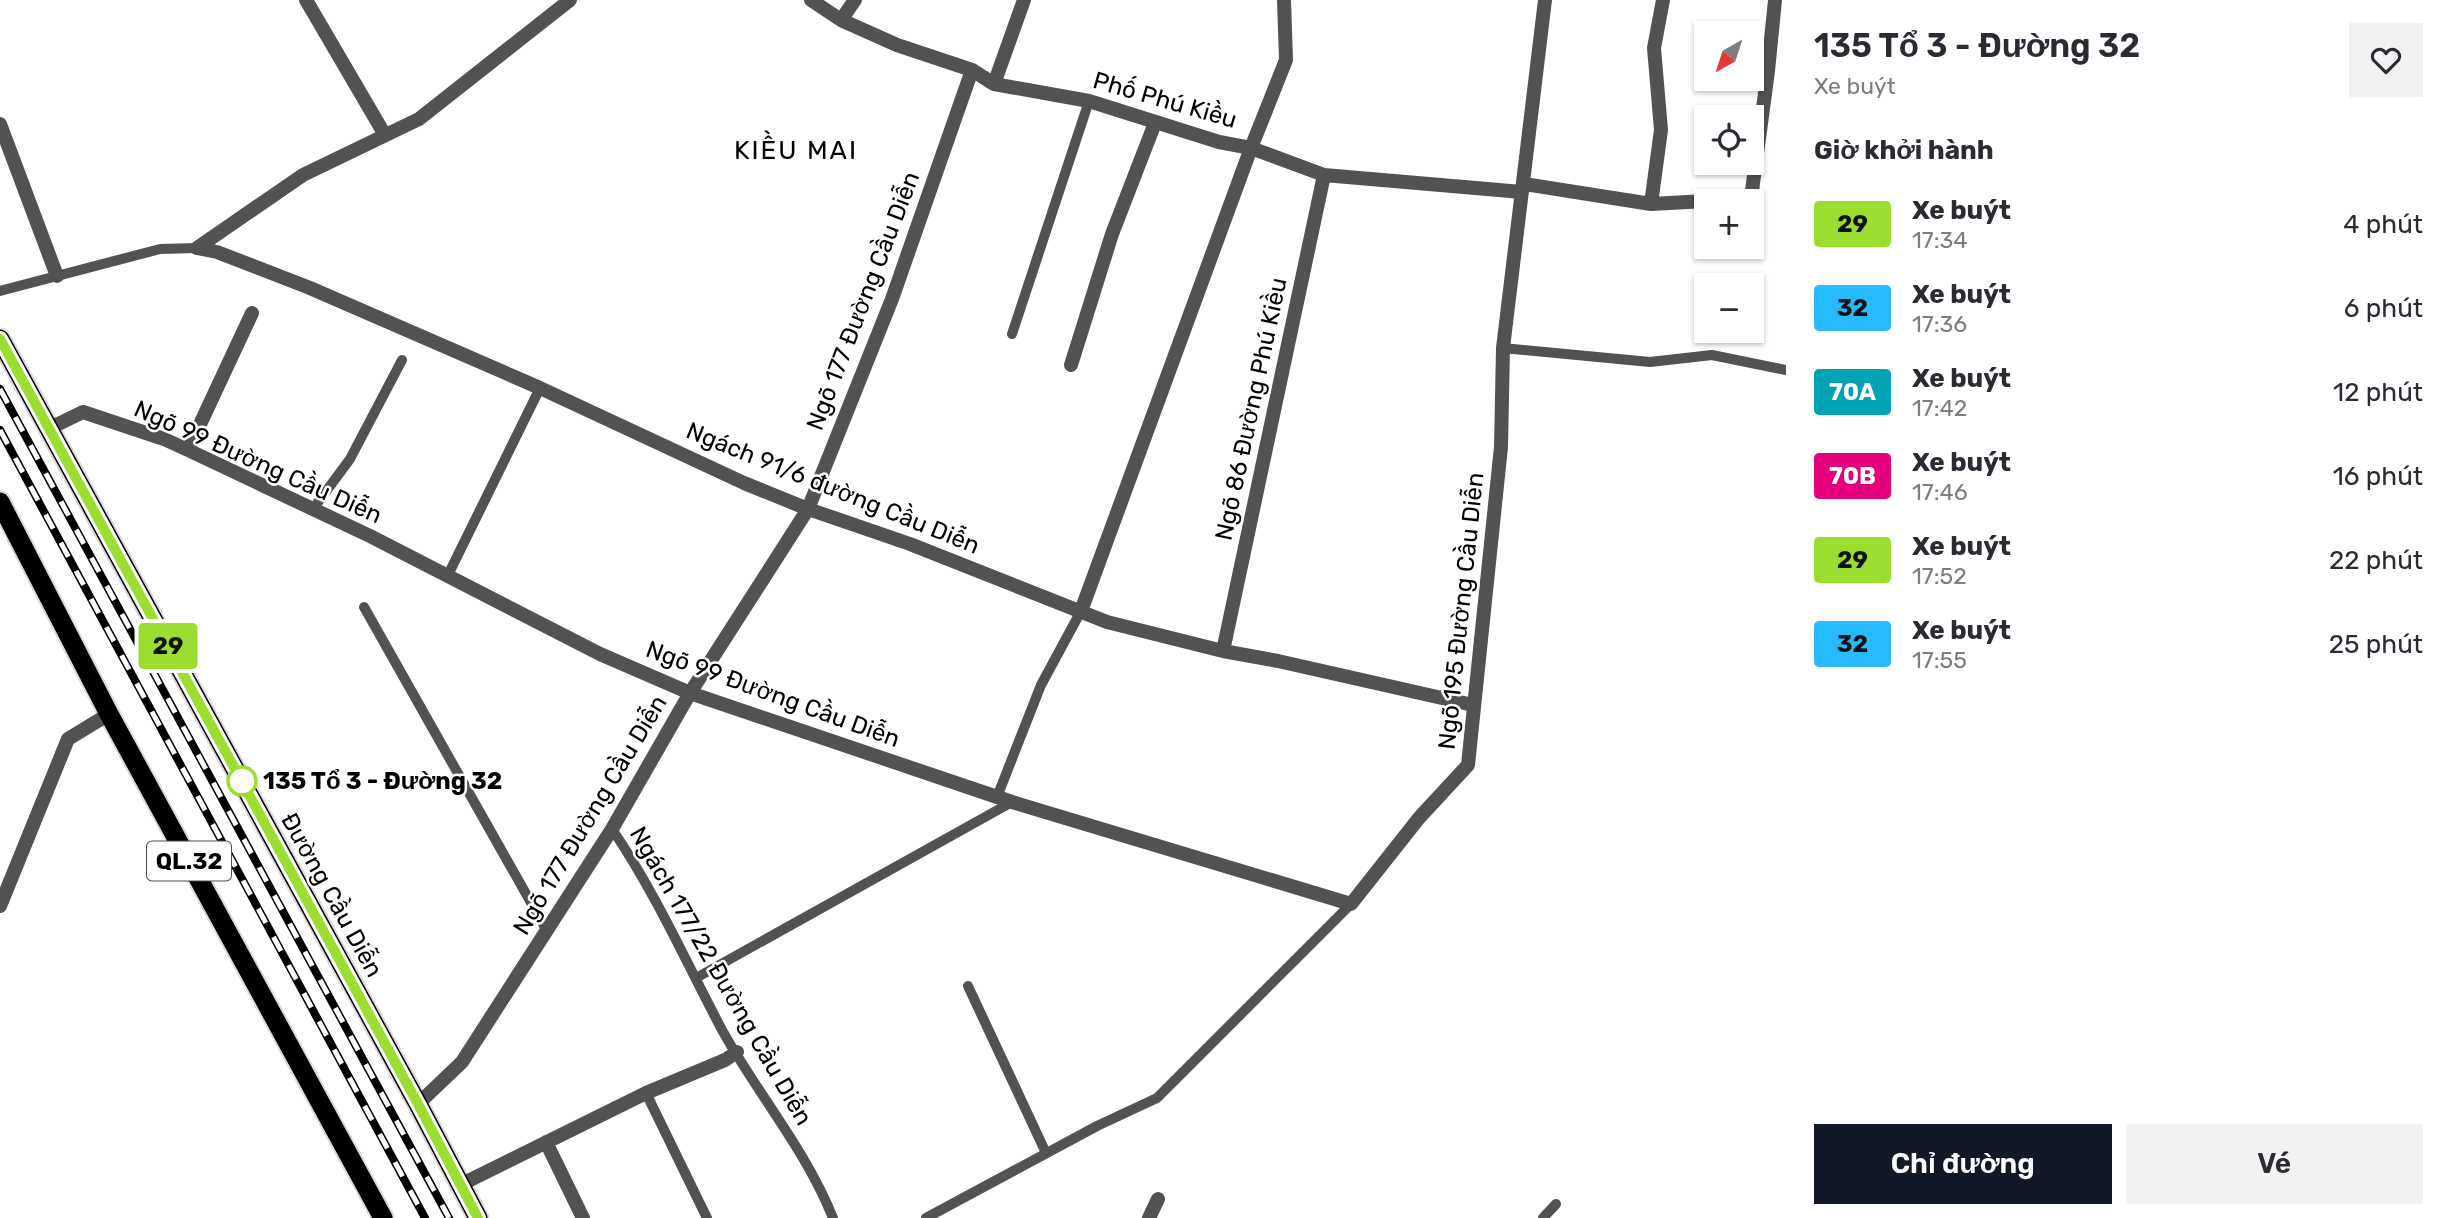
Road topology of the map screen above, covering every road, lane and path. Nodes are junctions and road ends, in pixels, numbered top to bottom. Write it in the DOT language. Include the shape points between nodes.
graph roads {
  1 [pos="306,0"];
  2 [pos="570,0"];
  3 [pos="811,0"];
  4 [pos="855,0"];
  5 [pos="1024,0"];
  6 [pos="1284,0"];
  7 [pos="1545,0"];
  8 [pos="1663,0"];
  9 [pos="1774,0"];
  10 [pos="841,20"];
  11 [pos="972,70"];
  12 [pos="994,83"];
  13 [pos="1088,101"];
  14 [pos="1155,123"];
  15 [pos="0,124"];
  16 [pos="385,135"];
  17 [pos="1251,148"];
  18 [pos="1324,176"];
  19 [pos="1523,188"];
  20 [pos="1753,189"];
  21 [pos="1694,202"];
  22 [pos="1651,204"];
  23 [pos="197,248"];
  24 [pos="57,276"];
  25 [pos="0,291"];
  26 [pos="252,313"];
  27 [pos="1012,334"];
  28 [pos="0,339"];
  29 [pos="1503,348"];
  30 [pos="402,360"];
  31 [pos="1071,365"];
  32 [pos="1786,370"];
  33 [pos="540,388"];
  34 [pos="50,428"];
  35 [pos="188,450"];
  36 [pos="0,502"];
  37 [pos="313,509"];
  38 [pos="808,509"];
  39 [pos="448,575"];
  40 [pos="364,607"];
  41 [pos="1081,611"];
  42 [pos="1223,651"];
  43 [pos="690,693"];
  44 [pos="1473,705"];
  45 [pos="109,715"];
  46 [pos="997,797"];
  47 [pos="1012,802"];
  48 [pos="612,828"];
  49 [pos="1351,904"];
  50 [pos="0,906"];
  51 [pos="547,931"];
  52 [pos="696,978"];
  53 [pos="968,986"];
  54 [pos="737,1052"];
  55 [pos="646,1093"];
  56 [pos="418,1104"];
  57 [pos="546,1142"];
  58 [pos="1046,1153"];
  59 [pos="460,1185"];
  60 [pos="1158,1199"];
  61 [pos="1556,1205"];
  62 [pos="383,1218"];
  63 [pos="478,1218"];
  64 [pos="583,1218"];
  65 [pos="707,1218"];
  66 [pos="833,1218"];
  67 [pos="926,1218"];
  68 [pos="1149,1218"];
  69 [pos="1543,1218"];
  1 -- 16 [label="street"];
  2 -- 16 [label="street" via="419,119"];
  3 -- 10 [label="street, Phố Phú Kiều"];
  4 -- 10 [label="street"];
  5 -- 12 [label="street"];
  6 -- 17 [label="street" via="1286,60"];
  7 -- 19 [label="street, Ngõ 195 Đường Cầu Diễn"];
  8 -- 22 [label="street" via="1654,48 1661,130"];
  9 -- 20 [label="street, Phố Phú Kiều"];
  10 -- 11 [label="street, Phố Phú Kiều"];
  11 -- 12 [label="street, Phố Phú Kiều"];
  11 -- 38 [label="street, Ngõ 177 Đường Cầu Diễn" via="892,299"];
  12 -- 13 [label="street, Phố Phú Kiều"];
  13 -- 14 [label="street, Phố Phú Kiều"];
  13 -- 27 [label="lane"];
  14 -- 17 [label="street, Phố Phú Kiều"];
  14 -- 31 [label="street" via="1112,234"];
  15 -- 24 [label="street"];
  16 -- 23 [label="street" via="303,175"];
  17 -- 18 [label="street, Phố Phú Kiều"];
  17 -- 41 [label="street"];
  18 -- 19 [label="street, Phố Phú Kiều"];
  18 -- 42 [label="street, Ngõ 86 Đường Phú Kiều"];
  19 -- 22 [label="street, Phố Phú Kiều"];
  19 -- 29 [label="street, Ngõ 195 Đường Cầu Diễn"];
  21 -- 22 [label="street, Phố Phú Kiều"];
  23 -- 24 [label="lane" via="160,249"];
  23 -- 33 [label="street, Ngách 91/6 đường Cầu Diễn" via="310,288"];
  24 -- 25 [label="lane"];
  26 -- 35 [label="street"];
  28 -- 34 [label="highway, Đường Cầu Diễn"];
  29 -- 32 [label="lane" via="1650,362 1712,355"];
  29 -- 44 [label="street, Ngõ 195 Đường Cầu Diễn" via="1501,447"];
  30 -- 37 [label="lane" via="350,459"];
  33 -- 38 [label="street, Ngách 91/6 đường Cầu Diễn"];
  33 -- 39 [label="lane"];
  34 -- 35 [label="street, Ngõ 99 Đường Cầu Diễn" via="83,412"];
  34 -- 56 [label="highway, Đường Cầu Diễn"];
  35 -- 37 [label="street, Ngõ 99 Đường Cầu Diễn"];
  36 -- 45 [label="highway, QL.32"];
  37 -- 39 [label="street, Ngõ 99 Đường Cầu Diễn"];
  38 -- 41 [label="street, Ngách 91/6 đường Cầu Diễn"];
  38 -- 43 [label="street, Ngõ 177 Đường Cầu Diễn"];
  39 -- 43 [label="street, Ngõ 99 Đường Cầu Diễn" via="600,654"];
  40 -- 51 [label="lane"];
  41 -- 42 [label="street, Ngách 91/6 đường Cầu Diễn" via="1107,622"];
  41 -- 46 [label="lane" via="1041,685"];
  42 -- 44 [label="street, Ngách 91/6 đường Cầu Diễn"];
  43 -- 46 [label="street, Ngõ 99 Đường Cầu Diễn"];
  43 -- 48 [label="street, Ngõ 177 Đường Cầu Diễn"];
  44 -- 49 [label="street, Ngõ 195 Đường Cầu Diễn" via="1468,765"];
  45 -- 50 [label="street" via="68,739"];
  45 -- 62 [label="highway, QL.32"];
  46 -- 47 [label="street, Ngõ 99 Đường Cầu Diễn"];
  47 -- 49 [label="street, Ngõ 99 Đường Cầu Diễn"];
  47 -- 52 [label="lane"];
  48 -- 51 [label="street, Ngõ 177 Đường Cầu Diễn"];
  48 -- 52 [label="lane, Ngách 177/22 Đường Cầu Diễn"];
  49 -- 58 [label="lane, Ngõ 195 Đường Cầu Diễn" via="1157,1098"];
  51 -- 56 [label="street, Ngõ 177 Đường Cầu Diễn" via="462,1062"];
  52 -- 54 [label="lane, Ngách 177/22 Đường Cầu Diễn"];
  53 -- 58 [label="lane"];
  54 -- 55 [label="street"];
  54 -- 66 [label="lane, Ngách 177/22 Đường Cầu Diễn" via="803,1158"];
  55 -- 57 [label="street"];
  55 -- 65 [label="lane"];
  56 -- 59 [label="highway, Đường Cầu Diễn"];
  57 -- 59 [label="street"];
  57 -- 64 [label="street"];
  58 -- 67 [label="lane, Ngõ 195 Đường Cầu Diễn"];
  59 -- 63 [label="highway, Đường Cầu Diễn"];
  60 -- 68 [label="street"];
  61 -- 69 [label="lane"];
}
